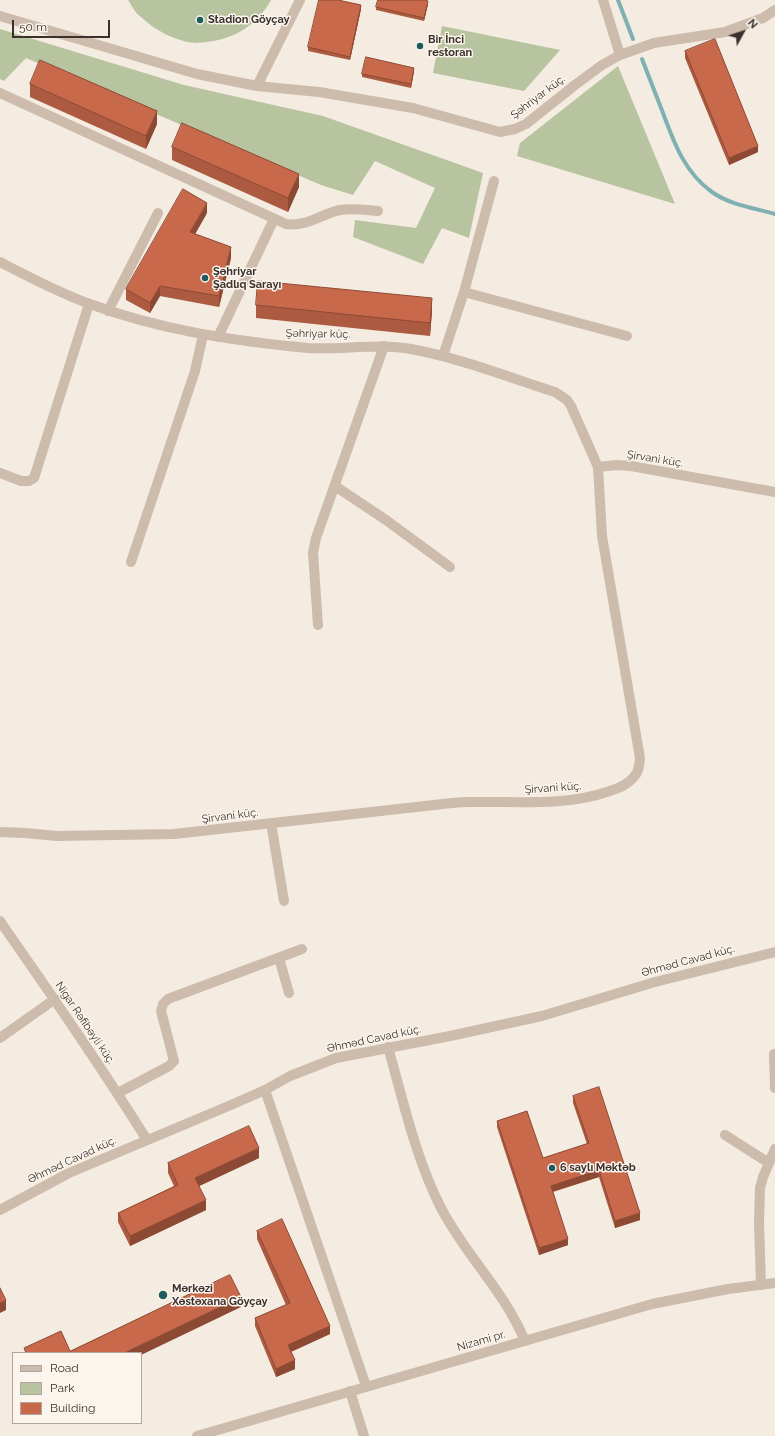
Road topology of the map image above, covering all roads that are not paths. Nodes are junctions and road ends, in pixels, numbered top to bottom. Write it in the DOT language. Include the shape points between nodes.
graph roads {
  1 [pos="300,0"];
  2 [pos="603,0"];
  3 [pos="775,10"];
  4 [pos="0,16"];
  5 [pos="620,55"];
  6 [pos="257,86"];
  7 [pos="0,93"];
  8 [pos="494,181"];
  9 [pos="378,211"];
  10 [pos="158,213"];
  11 [pos="274,219"];
  12 [pos="0,262"];
  13 [pos="464,292"];
  14 [pos="89,304"];
  15 [pos="108,311"];
  16 [pos="204,335"];
  17 [pos="627,336"];
  18 [pos="218,337"];
  19 [pos="384,346"];
  20 [pos="443,356"];
  21 [pos="598,467"];
  22 [pos="0,473"];
  23 [pos="335,486"];
  24 [pos="775,492"];
  25 [pos="131,562"];
  26 [pos="450,567"];
  27 [pos="318,625"];
  28 [pos="271,823"];
  29 [pos="0,832"];
  30 [pos="284,901"];
  31 [pos="0,921"];
  32 [pos="302,949"];
  33 [pos="775,952"];
  34 [pos="279,958"];
  35 [pos="289,993"];
  36 [pos="55,999"];
  37 [pos="0,1038"];
  38 [pos="388,1047"];
  39 [pos="774,1054"];
  40 [pos="775,1088"];
  41 [pos="265,1090"];
  42 [pos="118,1093"];
  43 [pos="725,1135"];
  44 [pos="147,1140"];
  45 [pos="775,1149"];
  46 [pos="769,1163"];
  47 [pos="0,1210"];
  48 [pos="775,1284"];
  49 [pos="761,1285"];
  50 [pos="525,1341"];
  51 [pos="366,1386"];
  52 [pos="350,1391"];
  53 [pos="197,1436"];
  54 [pos="364,1436"];
  1 -- 6 [label="street"];
  2 -- 5 [label="street"];
  3 -- 5 [label="street, Şəhriyar küç." via="763,18 725,32 654,43"];
  4 -- 6 [label="street, Şəhriyar küç." via="197,74"];
  5 -- 6 [label="street, Şəhriyar küç." via="602,65 526,124 500,132 413,108 319,92"];
  7 -- 11 [label="street"];
  8 -- 13 [label="street"];
  9 -- 11 [label="street" via="340,210 296,226"];
  10 -- 15 [label="street"];
  11 -- 18 [label="street"];
  12 -- 14 [label="street, Şəhriyar küç."];
  13 -- 17 [label="street"];
  13 -- 20 [label="street"];
  14 -- 15 [label="street, Şəhriyar küç."];
  14 -- 22 [label="street" via="34,478 21,481"];
  15 -- 16 [label="street, Şəhriyar küç."];
  16 -- 18 [label="street, Şəhriyar küç."];
  16 -- 25 [label="street"];
  18 -- 19 [label="street, Şəhriyar küç." via="320,348"];
  19 -- 20 [label="street, Şəhriyar küç."];
  19 -- 23 [label="street"];
  20 -- 21 [label="street, Şəhriyar küç." via="561,395 571,406"];
  21 -- 24 [label="street, Şirvani küç." via="631,466"];
  21 -- 28 [label="street, Şirvani küç." via="602,536 640,758 639,769 633,778 623,786 570,801 466,802"];
  23 -- 26 [label="street"];
  23 -- 27 [label="street" via="313,553"];
  28 -- 29 [label="street, Şirvani küç." via="174,834 57,836"];
  28 -- 30 [label="street"];
  31 -- 36 [label="street, Nigar Rəfibəyli küç."];
  32 -- 34 [label="street"];
  33 -- 38 [label="street, Əhməd Cavad küç." via="655,982 542,1016"];
  34 -- 35 [label="street"];
  34 -- 42 [label="street" via="168,999 163,1004 161,1012 174,1061"];
  36 -- 37 [label="street"];
  36 -- 42 [label="street, Nigar Rəfibəyli küç."];
  38 -- 41 [label="street, Əhməd Cavad küç." via="336,1058 290,1076"];
  38 -- 50 [label="street" via="417,1150 430,1185 449,1222 505,1302"];
  39 -- 40 [label="street"];
  41 -- 44 [label="street, Əhməd Cavad küç."];
  41 -- 51 [label="street"];
  42 -- 44 [label="street, Nigar Rəfibəyli küç."];
  43 -- 46 [label="street"];
  44 -- 47 [label="street, Əhməd Cavad küç." via="69,1173"];
  45 -- 46 [label="street"];
  46 -- 49 [label="street" via="760,1188"];
  48 -- 49 [label="street, Nizami pr."];
  49 -- 50 [label="street, Nizami pr." via="652,1304"];
  50 -- 51 [label="street, Nizami pr."];
  51 -- 52 [label="street, Nizami pr."];
  52 -- 53 [label="street, Nizami pr."];
  52 -- 54 [label="street"];
}
